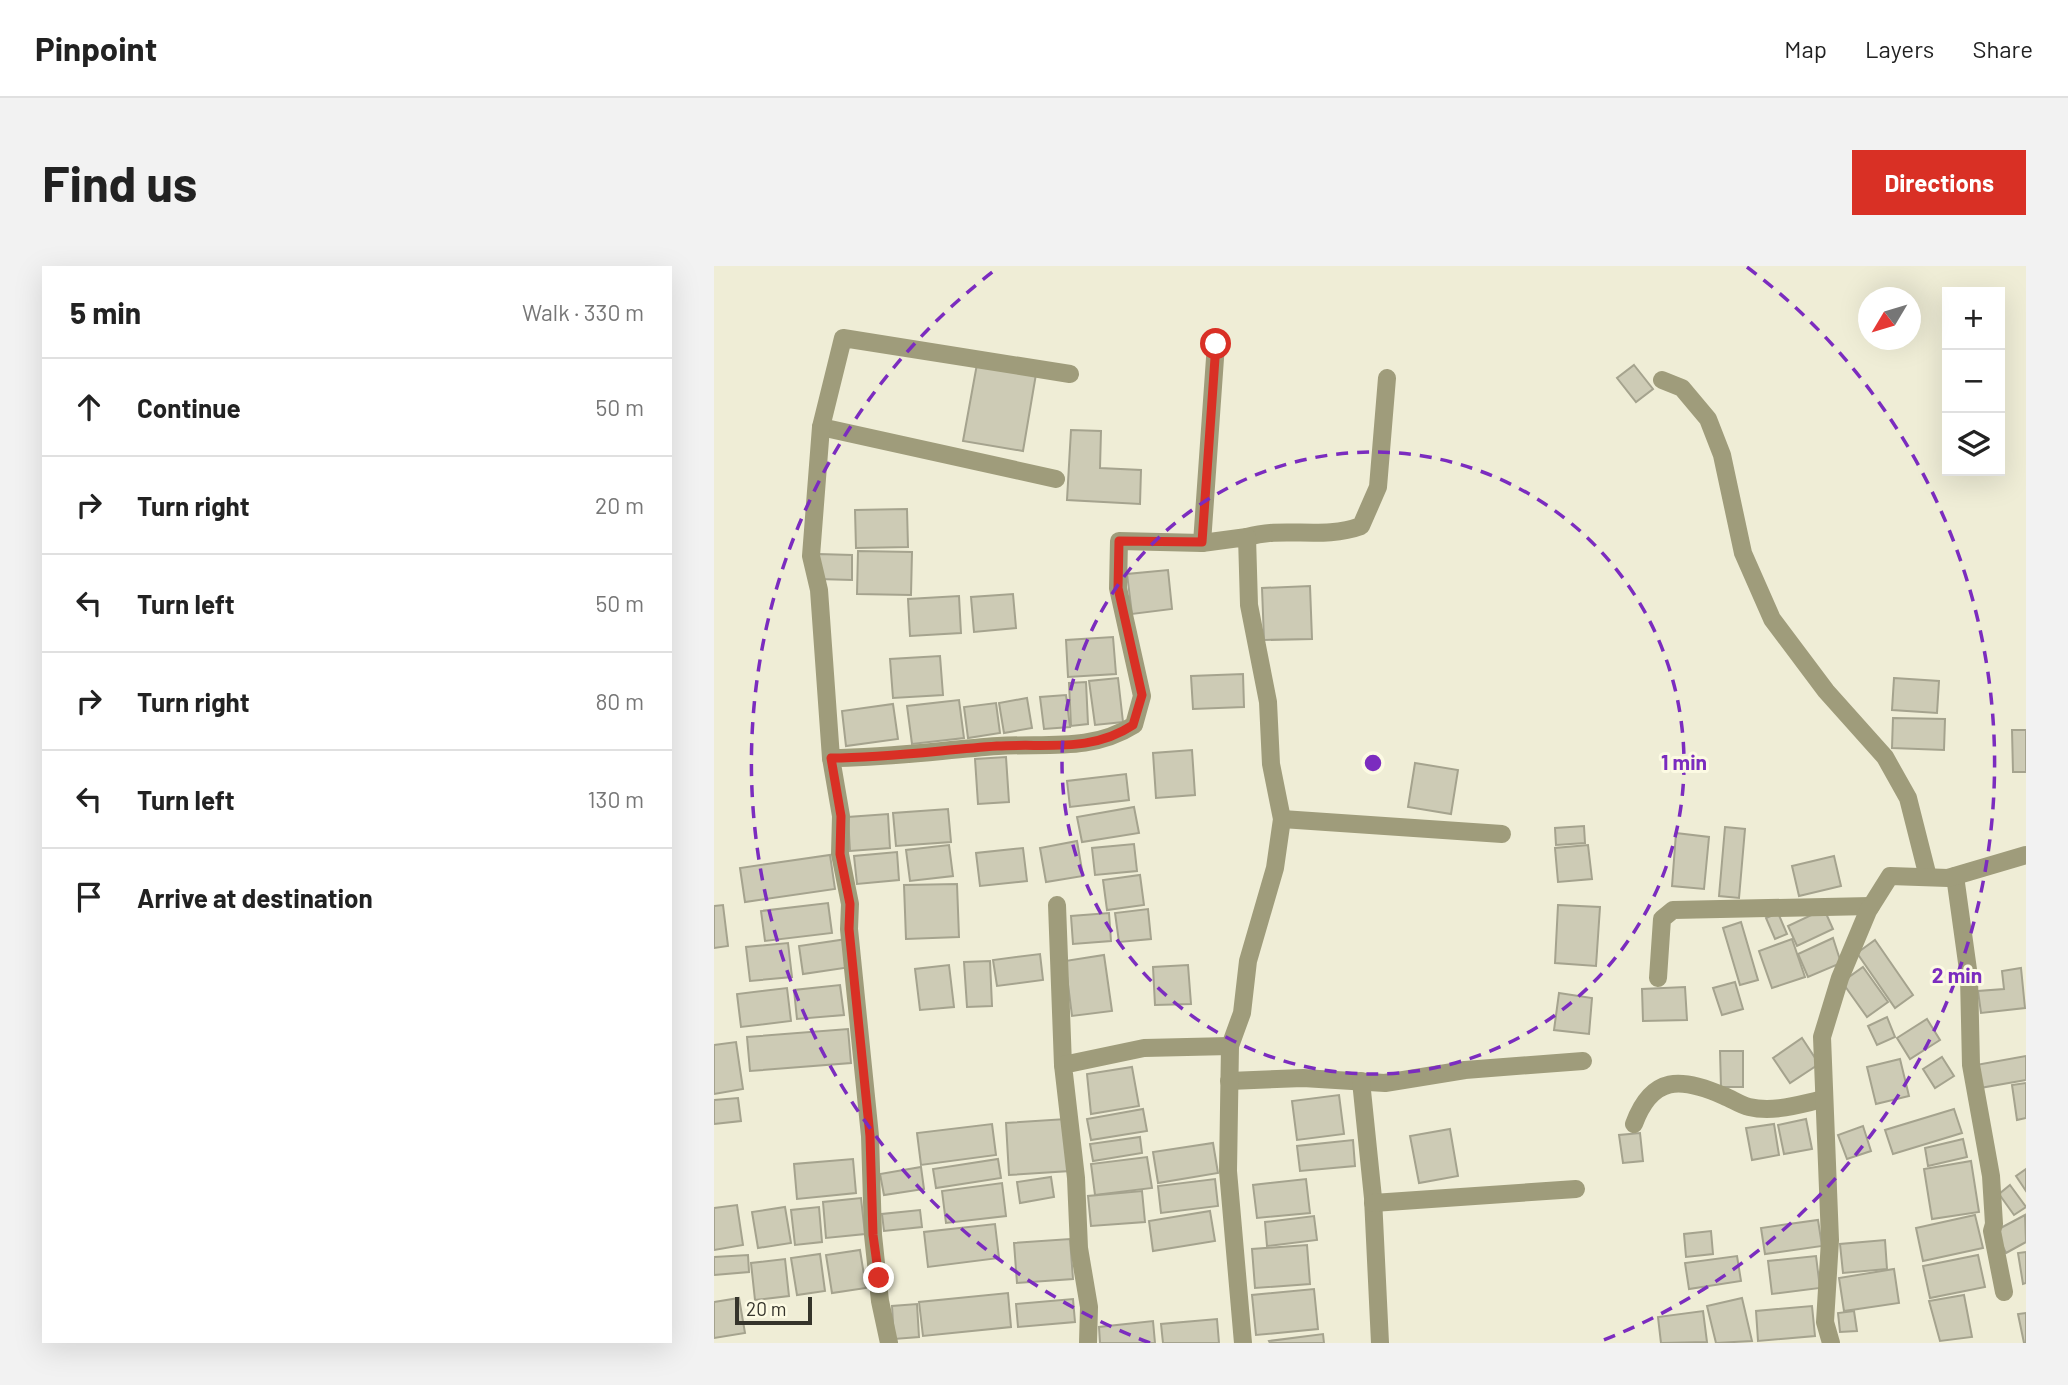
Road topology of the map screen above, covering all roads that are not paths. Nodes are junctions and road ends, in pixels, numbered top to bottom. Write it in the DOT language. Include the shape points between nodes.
graph roads {
  1 [pos="1216,344"];
  2 [pos="1070,374"];
  3 [pos="1387,378"];
  4 [pos="1662,380"];
  5 [pos="821,427"];
  6 [pos="1056,479"];
  7 [pos="1247,537"];
  8 [pos="1202,542"];
  9 [pos="831,758"];
  10 [pos="1282,820"];
  11 [pos="1502,834"];
  12 [pos="2026,855"];
  13 [pos="1955,876"];
  14 [pos="1928,877"];
  15 [pos="1057,905"];
  16 [pos="1871,906"];
  17 [pos="1658,978"];
  18 [pos="1230,1046"];
  19 [pos="1583,1061"];
  20 [pos="1062,1065"];
  21 [pos="1230,1081"];
  22 [pos="1361,1081"];
  23 [pos="1825,1098"];
  24 [pos="1634,1124"];
  25 [pos="1576,1189"];
  26 [pos="1373,1203"];
  27 [pos="2004,1292"];
  28 [pos="889,1343"];
  29 [pos="1088,1343"];
  30 [pos="1243,1343"];
  31 [pos="1380,1343"];
  32 [pos="1831,1343"];
  1 -- 8 [label="street"];
  2 -- 5 [label="street" via="843,338"];
  3 -- 7 [label="street" via="1378,487 1361,526 1341,533"];
  4 -- 14 [label="street" via="1682,388 1708,419 1722,455 1743,553 1772,619 1826,691 1885,757 1908,798"];
  5 -- 6 [label="street"];
  5 -- 9 [label="street" via="811,556 819,590"];
  7 -- 8 [label="street"];
  7 -- 10 [label="street" via="1249,605 1268,702 1271,764"];
  8 -- 9 [label="street" via="1119,541 1118,588 1142,695 1133,725 1116,736 1089,744"];
  9 -- 28 [label="street" via="850,904 870,1136 873,1235"];
  10 -- 11 [label="street"];
  10 -- 18 [label="street" via="1275,868 1248,961 1242,1013"];
  12 -- 13 [label="street"];
  13 -- 14 [label="street"];
  13 -- 27 [label="street" via="1969,976 1971,1065 1991,1176 1992,1231"];
  14 -- 16 [label="street" via="1890,876"];
  15 -- 20 [label="street"];
  16 -- 17 [label="street" via="1673,910 1662,919"];
  16 -- 23 [label="street" via="1840,978 1822,1037"];
  18 -- 20 [label="street" via="1144,1048"];
  18 -- 21 [label="street"];
  19 -- 22 [label="street" via="1465,1070 1385,1083"];
  20 -- 29 [label="street" via="1089,1307"];
  21 -- 22 [label="street"];
  21 -- 30 [label="street" via="1228,1171"];
  22 -- 26 [label="street"];
  23 -- 24 [label="street" via="1787,1107 1747,1107 1676,1081 1648,1096"];
  23 -- 32 [label="street" via="1830,1240 1825,1322"];
  25 -- 26 [label="street"];
  26 -- 31 [label="street"];
}
